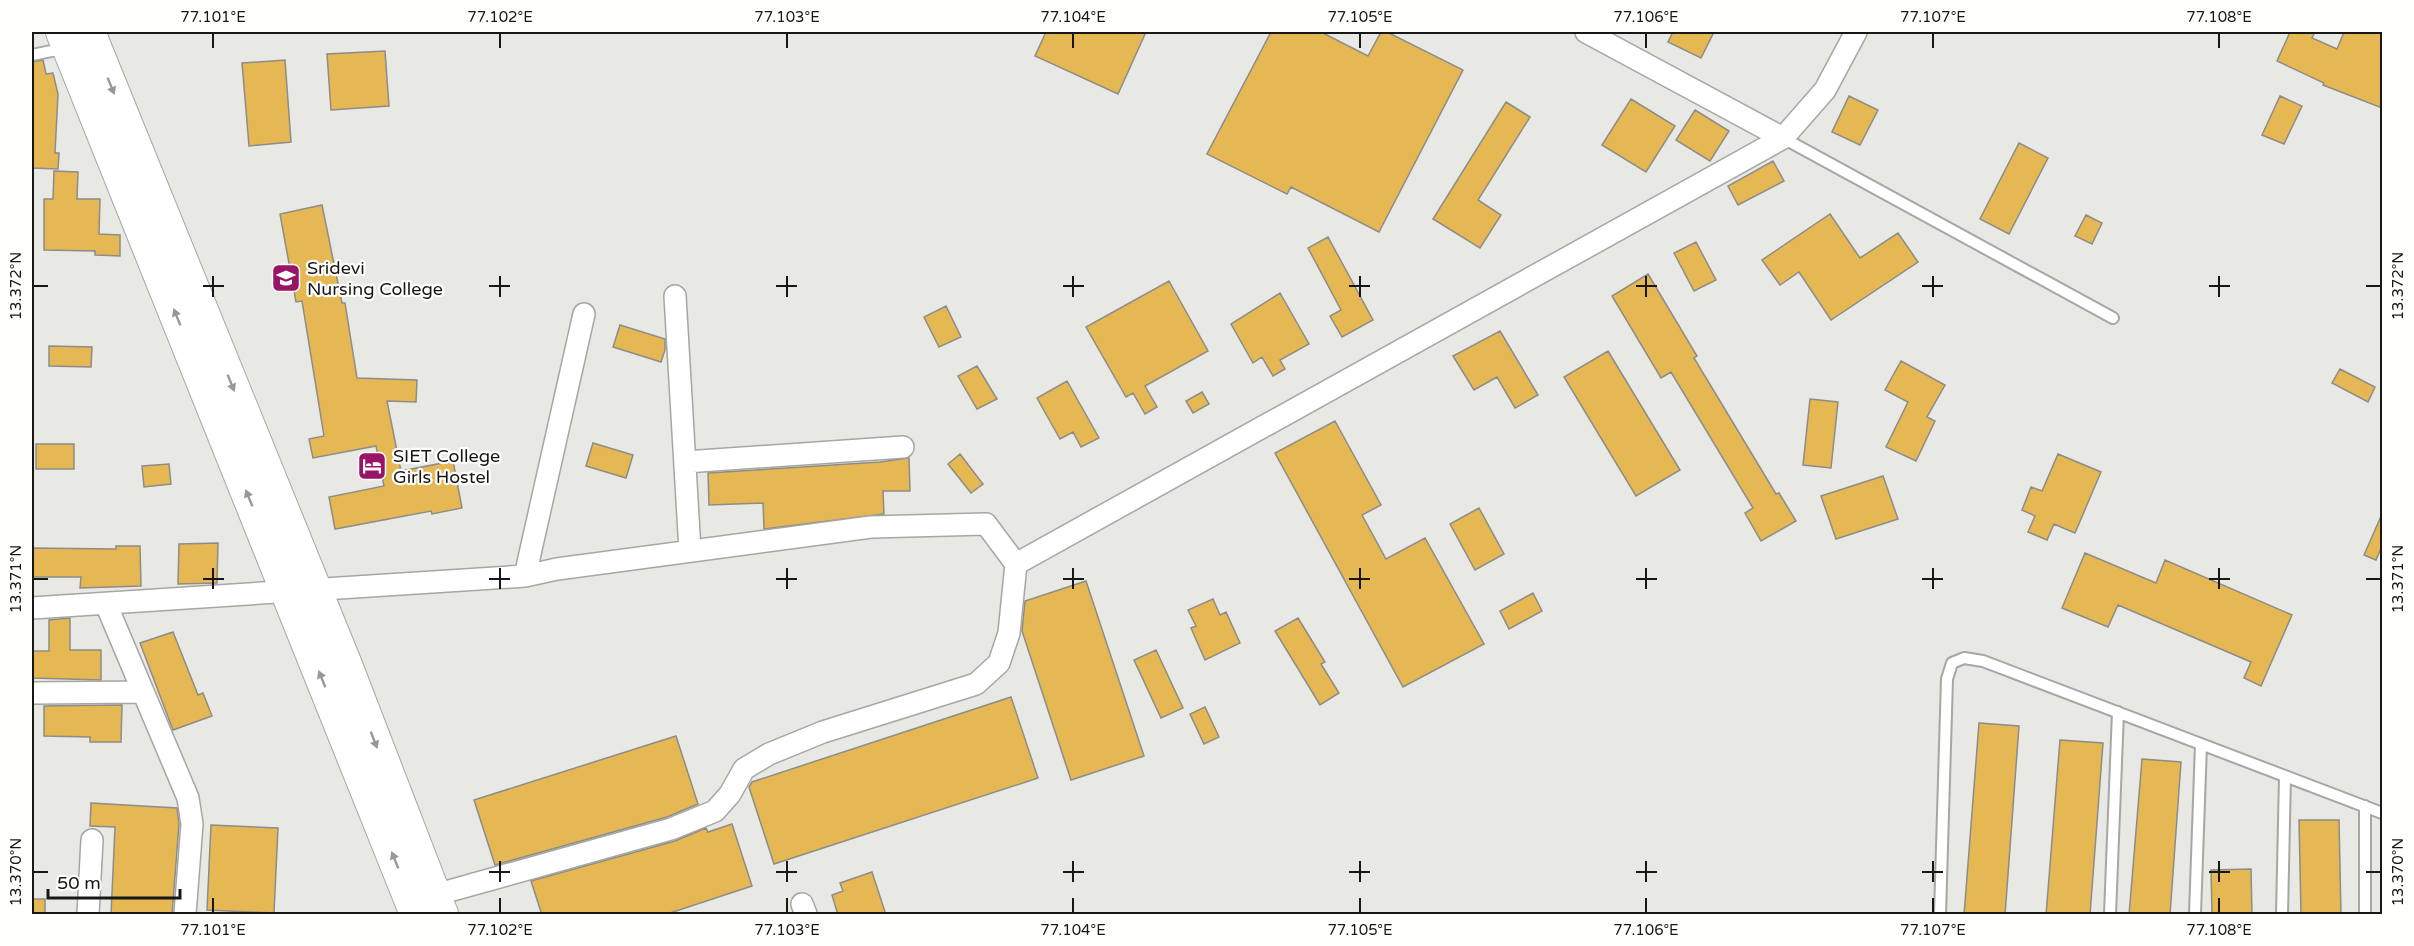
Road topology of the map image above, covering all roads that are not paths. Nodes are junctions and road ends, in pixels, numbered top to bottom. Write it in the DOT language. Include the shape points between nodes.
graph roads {
  1 [pos="1586,32"];
  2 [pos="1856,32"];
  3 [pos="71,35"];
  4 [pos="32,55"];
  5 [pos="1783,138"];
  6 [pos="675,296"];
  7 [pos="584,314"];
  8 [pos="2113,318"];
  9 [pos="903,447"];
  10 [pos="684,462"];
  11 [pos="690,551"];
  12 [pos="1016,564"];
  13 [pos="525,576"];
  14 [pos="301,591"];
  15 [pos="106,604"];
  16 [pos="32,608"];
  17 [pos="143,692"];
  18 [pos="32,693"];
  19 [pos="2118,712"];
  20 [pos="2200,744"];
  21 [pos="2285,776"];
  22 [pos="2365,806"];
  23 [pos="2382,813"];
  24 [pos="92,840"];
  25 [pos="426,906"];
  26 [pos="88,915"];
  27 [pos="185,915"];
  28 [pos="1940,915"];
  29 [pos="2110,915"];
  30 [pos="2195,915"];
  31 [pos="2282,915"];
  32 [pos="2365,915"];
  1 -- 5 [label="street"];
  2 -- 5 [label="street" via="1825,90"];
  3 -- 4 [label="lane"];
  3 -- 14 [label="main road"];
  5 -- 8 [label="lane"];
  5 -- 12 [label="street"];
  6 -- 10 [label="street"];
  7 -- 13 [label="street"];
  9 -- 10 [label="street"];
  10 -- 11 [label="street"];
  11 -- 12 [label="street" via="870,526 986,524"];
  11 -- 13 [label="street"];
  12 -- 25 [label="street" via="1009,633 999,663 976,684 823,732 769,754 744,769 716,811 671,829"];
  13 -- 14 [label="street"];
  14 -- 15 [label="street"];
  14 -- 25 [label="main road"];
  15 -- 16 [label="street"];
  15 -- 17 [label="street"];
  17 -- 18 [label="street"];
  17 -- 27 [label="street" via="191,810"];
  19 -- 20 [label="lane"];
  19 -- 28 [label="lane" via="1983,661 1964,658 1952,663 1947,679"];
  19 -- 29 [label="lane"];
  20 -- 21 [label="lane"];
  20 -- 30 [label="lane"];
  21 -- 22 [label="lane"];
  21 -- 31 [label="lane"];
  22 -- 23 [label="lane"];
  22 -- 32 [label="lane"];
  24 -- 26 [label="street"];
}
